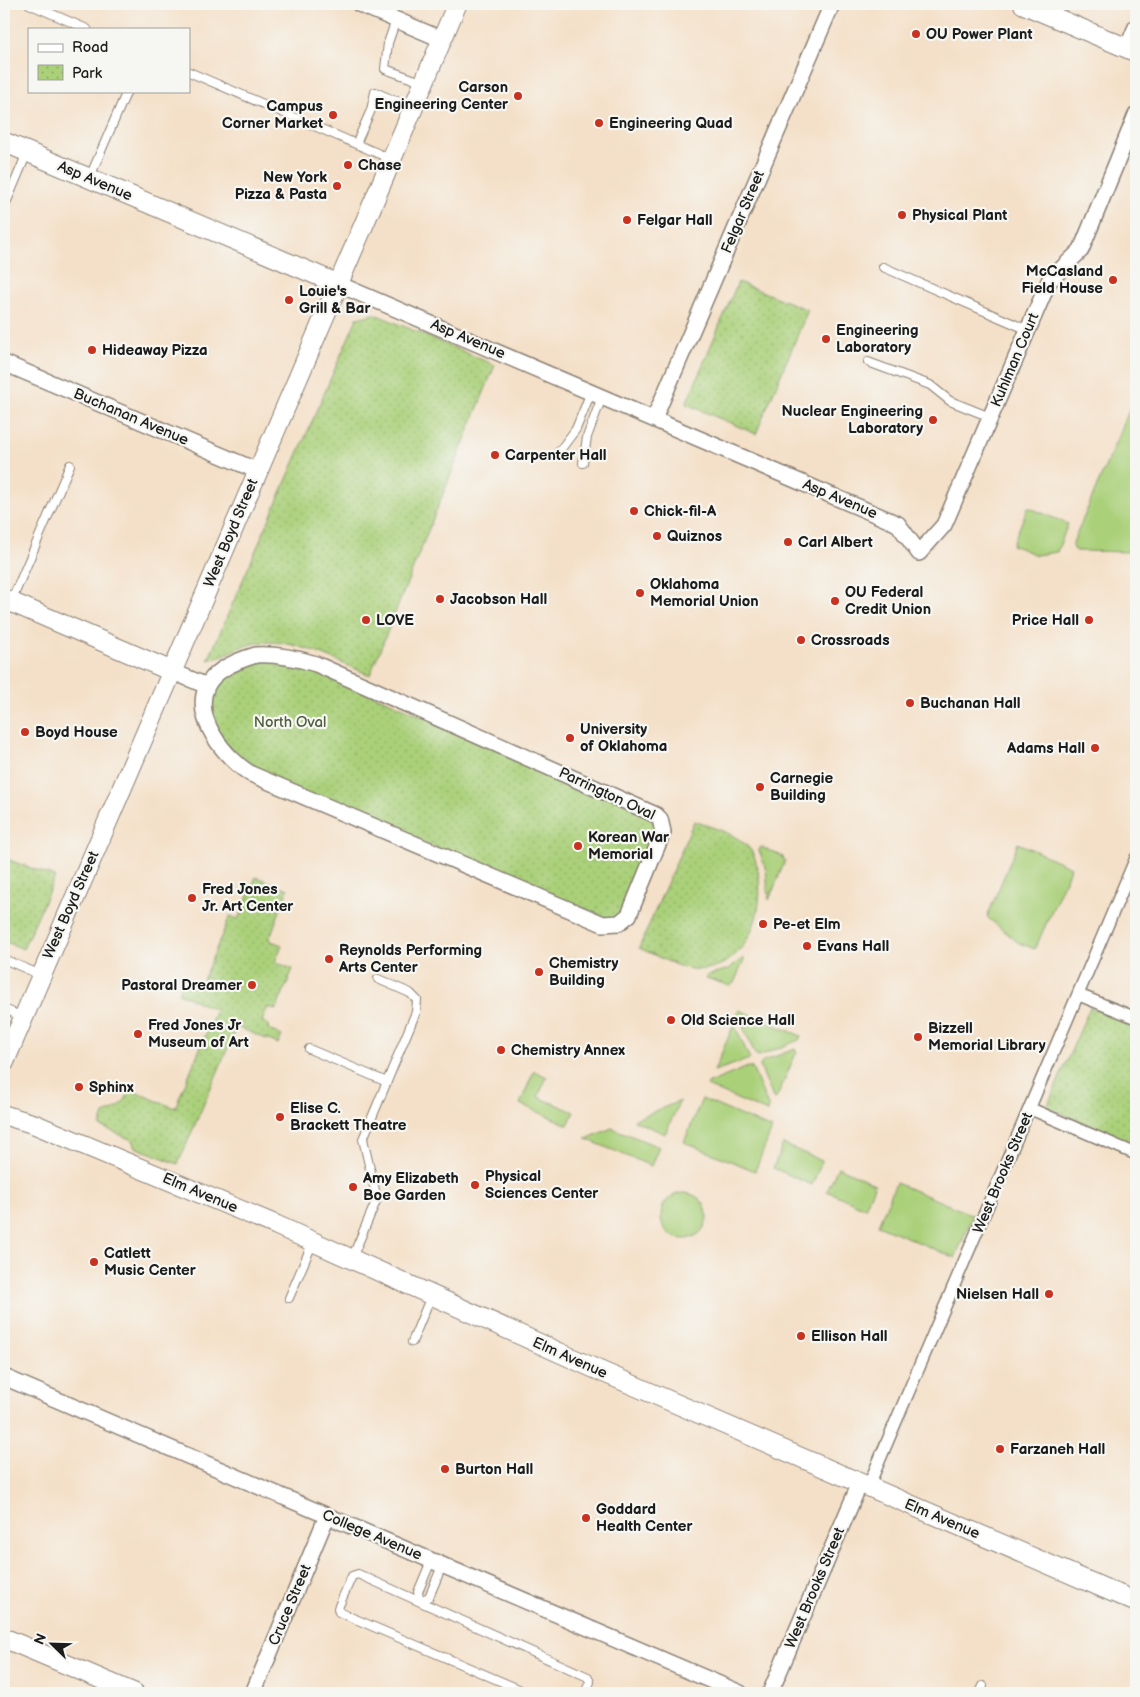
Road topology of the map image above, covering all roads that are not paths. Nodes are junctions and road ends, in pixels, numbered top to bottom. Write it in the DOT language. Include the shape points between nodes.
graph roads {
  1 [pos="29,4"];
  2 [pos="359,4"];
  3 [pos="457,4"];
  4 [pos="832,4"];
  5 [pos="1023,4"];
  6 [pos="396,20"];
  7 [pos="85,28"];
  8 [pos="1136,28"];
  9 [pos="442,39"];
  10 [pos="1132,50"];
  11 [pos="190,72"];
  12 [pos="424,83"];
  13 [pos="127,92"];
  14 [pos="414,105"];
  15 [pos="1136,115"];
  16 [pos="4,142"];
  17 [pos="356,144"];
  18 [pos="27,152"];
  19 [pos="392,159"];
  20 [pos="89,178"];
  21 [pos="4,208"];
  22 [pos="883,267"];
  23 [pos="338,284"];
  24 [pos="1028,330"];
  25 [pos="868,362"];
  26 [pos="4,363"];
  27 [pos="596,394"];
  28 [pos="990,417"];
  29 [pos="654,419"];
  30 [pos="558,453"];
  31 [pos="583,464"];
  32 [pos="70,465"];
  33 [pos="258,471"];
  34 [pos="919,553"];
  35 [pos="7,601"];
  36 [pos="171,671"];
  37 [pos="207,686"];
  38 [pos="1136,858"];
  39 [pos="8,961"];
  40 [pos="41,974"];
  41 [pos="378,979"];
  42 [pos="1079,995"];
  43 [pos="4,1009"];
  44 [pos="23,1017"];
  45 [pos="1136,1018"];
  46 [pos="309,1050"];
  47 [pos="4,1062"];
  48 [pos="386,1082"];
  49 [pos="1031,1108"];
  50 [pos="4,1115"];
  51 [pos="1136,1154"];
  52 [pos="313,1242"];
  53 [pos="352,1260"];
  54 [pos="431,1296"];
  55 [pos="290,1298"];
  56 [pos="412,1342"];
  57 [pos="4,1377"];
  58 [pos="864,1485"];
  59 [pos="327,1516"];
  60 [pos="437,1563"];
  61 [pos="420,1602"];
  62 [pos="1136,1602"];
  63 [pos="4,1638"];
  64 [pos="134,1693"];
  65 [pos="253,1693"];
  66 [pos="528,1693"];
  67 [pos="585,1693"];
  68 [pos="740,1693"];
  69 [pos="770,1693"];
  1 -- 7 [label="lane"];
  2 -- 6 [label="street"];
  3 -- 9 [label="street, West Boyd Street"];
  4 -- 29 [label="street, Felgar Street"];
  5 -- 10 [label="street"];
  6 -- 9 [label="street"];
  6 -- 12 [label="lane" via="388,43 385,68"];
  8 -- 10 [label="street"];
  9 -- 12 [label="street, West Boyd Street"];
  11 -- 17 [label="lane"];
  12 -- 14 [label="street, West Boyd Street"];
  13 -- 20 [label="lane"];
  14 -- 17 [label="lane" via="375,92"];
  14 -- 19 [label="street, West Boyd Street"];
  15 -- 24 [label="street, Kuhlman Court" via="1081,250 1049,281"];
  16 -- 18 [label="street, Asp Avenue"];
  17 -- 19 [label="lane"];
  18 -- 20 [label="street, Asp Avenue"];
  18 -- 21 [label="lane"];
  19 -- 23 [label="street, West Boyd Street"];
  20 -- 23 [label="street, Asp Avenue"];
  22 -- 24 [label="lane"];
  23 -- 27 [label="street, Asp Avenue"];
  23 -- 33 [label="street, West Boyd Street"];
  24 -- 28 [label="street, Kuhlman Court"];
  25 -- 28 [label="lane" via="930,385 950,400"];
  26 -- 33 [label="street, Buchanan Avenue"];
  27 -- 29 [label="street, Asp Avenue"];
  27 -- 30 [label="lane"];
  27 -- 31 [label="lane"];
  28 -- 34 [label="street, Kuhlman Court" via="944,526"];
  29 -- 34 [label="street, Asp Avenue" via="898,524"];
  32 -- 35 [label="lane"];
  33 -- 36 [label="street, West Boyd Street"];
  35 -- 36 [label="street"];
  36 -- 37 [label="street"];
  36 -- 40 [label="street, West Boyd Street"];
  37 -- 37 [label="street, Parrington Oval" via="205,711 215,739 223,751 251,774 603,924 619,923 629,915 663,832 660,819 648,811 298,658 273,655 244,659 219,672"];
  38 -- 42 [label="street, West Brooks Street"];
  39 -- 40 [label="lane"];
  40 -- 44 [label="street, West Boyd Street"];
  41 -- 48 [label="lane" via="410,993 417,1000 416,1012"];
  42 -- 45 [label="street"];
  42 -- 49 [label="street, West Brooks Street"];
  43 -- 44 [label="lane"];
  44 -- 47 [label="street, West Boyd Street"];
  46 -- 48 [label="lane"];
  48 -- 53 [label="lane" via="363,1139 377,1199"];
  49 -- 51 [label="street"];
  49 -- 58 [label="street, West Brooks Street"];
  50 -- 52 [label="street, Elm Avenue" via="34,1124"];
  52 -- 53 [label="street, Elm Avenue"];
  52 -- 55 [label="lane"];
  53 -- 54 [label="street, Elm Avenue"];
  54 -- 56 [label="lane"];
  54 -- 58 [label="street, Elm Avenue"];
  57 -- 59 [label="street, College Avenue"];
  58 -- 62 [label="street, Elm Avenue"];
  58 -- 69 [label="street, West Brooks Street"];
  59 -- 60 [label="street, College Avenue"];
  59 -- 65 [label="street, Cruce Street"];
  60 -- 61 [label="lane" via="418,1592"];
  60 -- 61 [label="lane" via="429,1597"];
  60 -- 68 [label="street, College Avenue"];
  61 -- 66 [label="lane" via="358,1574 352,1576 338,1608 342,1614"];
  61 -- 67 [label="lane" via="588,1676 590,1682"];
  63 -- 64 [label="street"];
}
